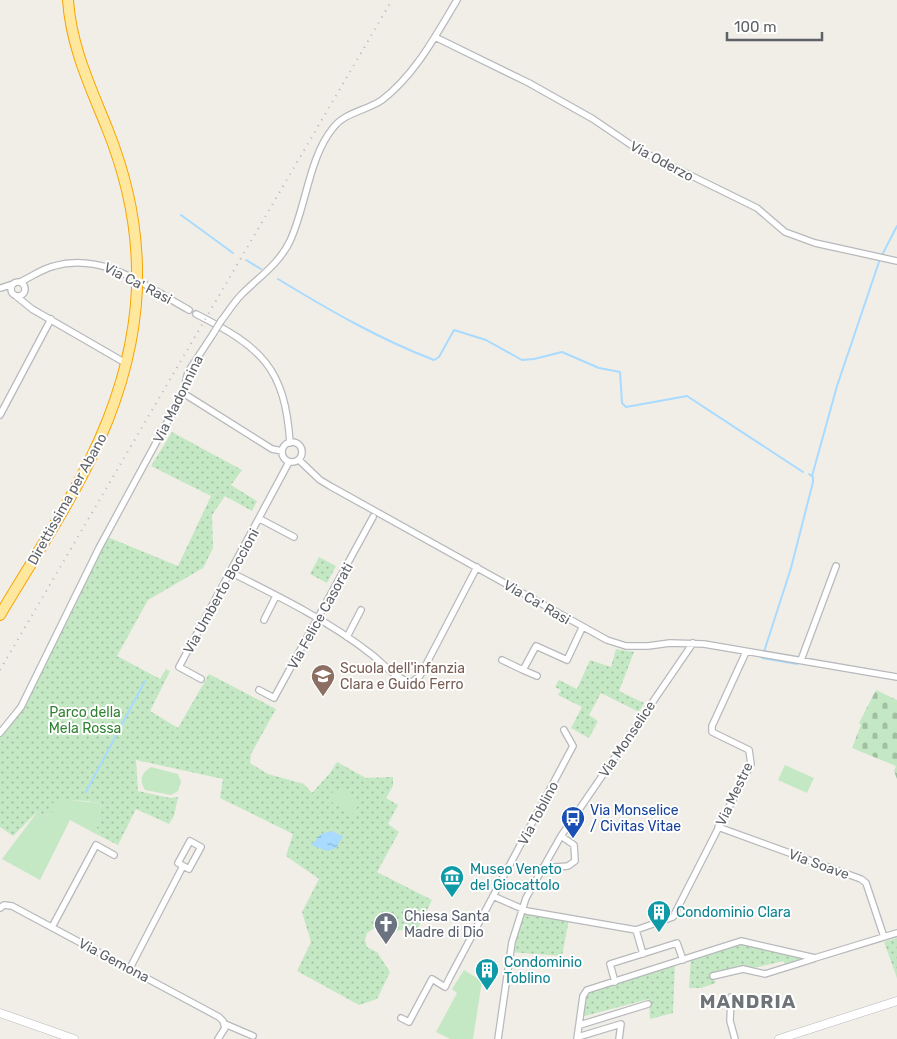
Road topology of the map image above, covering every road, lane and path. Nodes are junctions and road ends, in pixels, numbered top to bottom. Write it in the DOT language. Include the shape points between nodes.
graph roads {
  1 [pos="68,0"];
  2 [pos="457,0"];
  3 [pos="435,37"];
  4 [pos="897,260"];
  5 [pos="28,278"];
  6 [pos="20,282"];
  7 [pos="12,287"];
  8 [pos="0,288"];
  9 [pos="24,290"];
  10 [pos="16,296"];
  11 [pos="25,302"];
  12 [pos="189,310"];
  13 [pos="196,314"];
  14 [pos="51,319"];
  15 [pos="122,361"];
  16 [pos="184,393"];
  17 [pos="0,415"];
  18 [pos="290,442"];
  19 [pos="282,452"];
  20 [pos="299,460"];
  21 [pos="289,462"];
  22 [pos="373,517"];
  23 [pos="260,519"];
  24 [pos="294,537"];
  25 [pos="836,566"];
  26 [pos="477,567"];
  27 [pos="230,572"];
  28 [pos="276,596"];
  29 [pos="361,610"];
  30 [pos="0,615"];
  31 [pos="264,620"];
  32 [pos="318,620"];
  33 [pos="582,628"];
  34 [pos="347,637"];
  35 [pos="694,643"];
  36 [pos="746,652"];
  37 [pos="502,660"];
  38 [pos="801,660"];
  39 [pos="523,670"];
  40 [pos="537,676"];
  41 [pos="897,677"];
  42 [pos="201,680"];
  43 [pos="259,690"];
  44 [pos="564,730"];
  45 [pos="0,732"];
  46 [pos="718,827"];
  47 [pos="561,836"];
  48 [pos="114,855"];
  49 [pos="183,866"];
  50 [pos="542,868"];
  51 [pos="493,896"];
  52 [pos="0,908"];
  53 [pos="522,910"];
  54 [pos="52,927"];
  55 [pos="636,930"];
  56 [pos="897,933"];
  57 [pos="884,936"];
  58 [pos="643,954"];
  59 [pos="815,958"];
  60 [pos="683,960"];
  61 [pos="130,968"];
  62 [pos="713,976"];
  63 [pos="615,982"];
  64 [pos="732,997"];
  65 [pos="897,1001"];
  66 [pos="648,1004"];
  67 [pos="622,1012"];
  68 [pos="0,1013"];
  69 [pos="401,1018"];
  70 [pos="225,1024"];
  71 [pos="580,1024"];
  72 [pos="621,1024"];
  73 [pos="254,1036"];
  74 [pos="578,1038"];
  75 [pos="74,1039"];
  76 [pos="218,1039"];
  77 [pos="498,1039"];
  78 [pos="619,1039"];
  79 [pos="735,1039"];
  80 [pos="779,1039"];
  1 -- 30 [label="highway, Direttissima per Abano, bridge" via="77,51 108,129 133,216 137,273 134,325 127,368 111,417 88,465"];
  2 -- 3 [label="street, Via Madonnina"];
  3 -- 4 [label="street, Via Oderzo" via="537,87 637,149 756,208 785,232 816,243"];
  3 -- 16 [label="street, Via Madonnina, bridge" via="405,78 382,100 349,115 332,128 320,151 290,242 273,266 242,294 221,321 188,372"];
  5 -- 6 [label="street, Via Ca' Rasi"];
  5 -- 9 [label="street"];
  5 -- 12 [label="street, Via Ca' Rasi" via="55,266 81,262 99,264 119,271"];
  6 -- 7 [label="street, Via Ca' Rasi"];
  6 -- 9 [label="street"];
  7 -- 8 [label="street"];
  7 -- 10 [label="street"];
  9 -- 10 [label="street"];
  9 -- 11 [label="street"];
  10 -- 11 [label="street"];
  11 -- 14 [label="street"];
  13 -- 18 [label="street, Via Ca' Rasi" via="247,345 270,366 282,391"];
  14 -- 15 [label="street"];
  14 -- 17 [label="street"];
  16 -- 19 [label="street" via="272,449"];
  16 -- 45 [label="street, Via Madonnina" via="98,548 20,707"];
  18 -- 19 [label="street"];
  18 -- 20 [label="street, Via Ca' Rasi" via="302,448"];
  19 -- 21 [label="street"];
  20 -- 21 [label="street"];
  20 -- 26 [label="street, Via Ca' Rasi" via="320,480"];
  21 -- 23 [label="street, Via Umberto Boccioni"];
  22 -- 32 [label="street, Via Felice Casorati"];
  23 -- 24 [label="street, Via Umberto Boccioni"];
  23 -- 27 [label="street, Via Umberto Boccioni"];
  25 -- 38 [label="street"];
  26 -- 33 [label="street, Via Ca' Rasi"];
  26 -- 34 [label="street" via="418,680 408,681 398,676"];
  27 -- 28 [label="street"];
  27 -- 42 [label="street, Via Umberto Boccioni" via="179,667"];
  28 -- 31 [label="street"];
  28 -- 32 [label="street"];
  29 -- 34 [label="street"];
  32 -- 34 [label="street"];
  32 -- 43 [label="street, Via Felice Casorati" via="274,698"];
  33 -- 35 [label="street, Via Ca' Rasi" via="626,646"];
  33 -- 39 [label="street" via="567,660 536,646"];
  35 -- 36 [label="street, Via Ca' Rasi"];
  35 -- 47 [label="street, Via Monselice"];
  36 -- 38 [label="street, Via Ca' Rasi"];
  36 -- 46 [label="street, Via Mestre" via="712,732 749,750 751,764"];
  37 -- 39 [label="street"];
  38 -- 41 [label="street, Via Ca' Rasi"];
  39 -- 40 [label="street"];
  44 -- 51 [label="street, Via Toblino" via="573,746"];
  46 -- 55 [label="street, Via Mestre" via="673,917"];
  46 -- 57 [label="street, Via Soave" via="861,879 866,883"];
  47 -- 50 [label="street, Via Monselice"];
  47 -- 50 [label="street" via="574,845 575,861 568,866"];
  48 -- 54 [label="street" via="96,845"];
  49 -- 49 [label="street" via="178,863 190,841 200,847 189,869"];
  49 -- 61 [label="street"];
  50 -- 53 [label="street, Via Monselice"];
  51 -- 53 [label="street"];
  51 -- 69 [label="street, Via Toblino" via="445,986 432,980 409,1022"];
  52 -- 54 [label="street, Via Gemona" via="12,906"];
  53 -- 55 [label="street, Via Mestre"];
  53 -- 77 [label="street, Via Monselice" via="512,942"];
  54 -- 61 [label="street, Via Gemona"];
  55 -- 58 [label="street"];
  56 -- 57 [label="street"];
  57 -- 59 [label="street"];
  58 -- 60 [label="street" via="677,943"];
  58 -- 63 [label="street" via="610,964"];
  59 -- 60 [label="street" via="741,941"];
  59 -- 62 [label="street" via="765,974 743,969"];
  60 -- 63 [label="street"];
  61 -- 70 [label="street, Via Gemona"];
  63 -- 71 [label="street" via="587,990 583,996"];
  64 -- 79 [label="street" via="730,1021"];
  65 -- 80 [label="street"];
  66 -- 67 [label="street"];
  67 -- 71 [label="street"];
  67 -- 72 [label="street"];
  68 -- 75 [label="street"];
  70 -- 73 [label="street, Via Gemona"];
  70 -- 76 [label="street"];
  71 -- 74 [label="street"];
  72 -- 74 [label="street"];
  72 -- 78 [label="street"];
}
